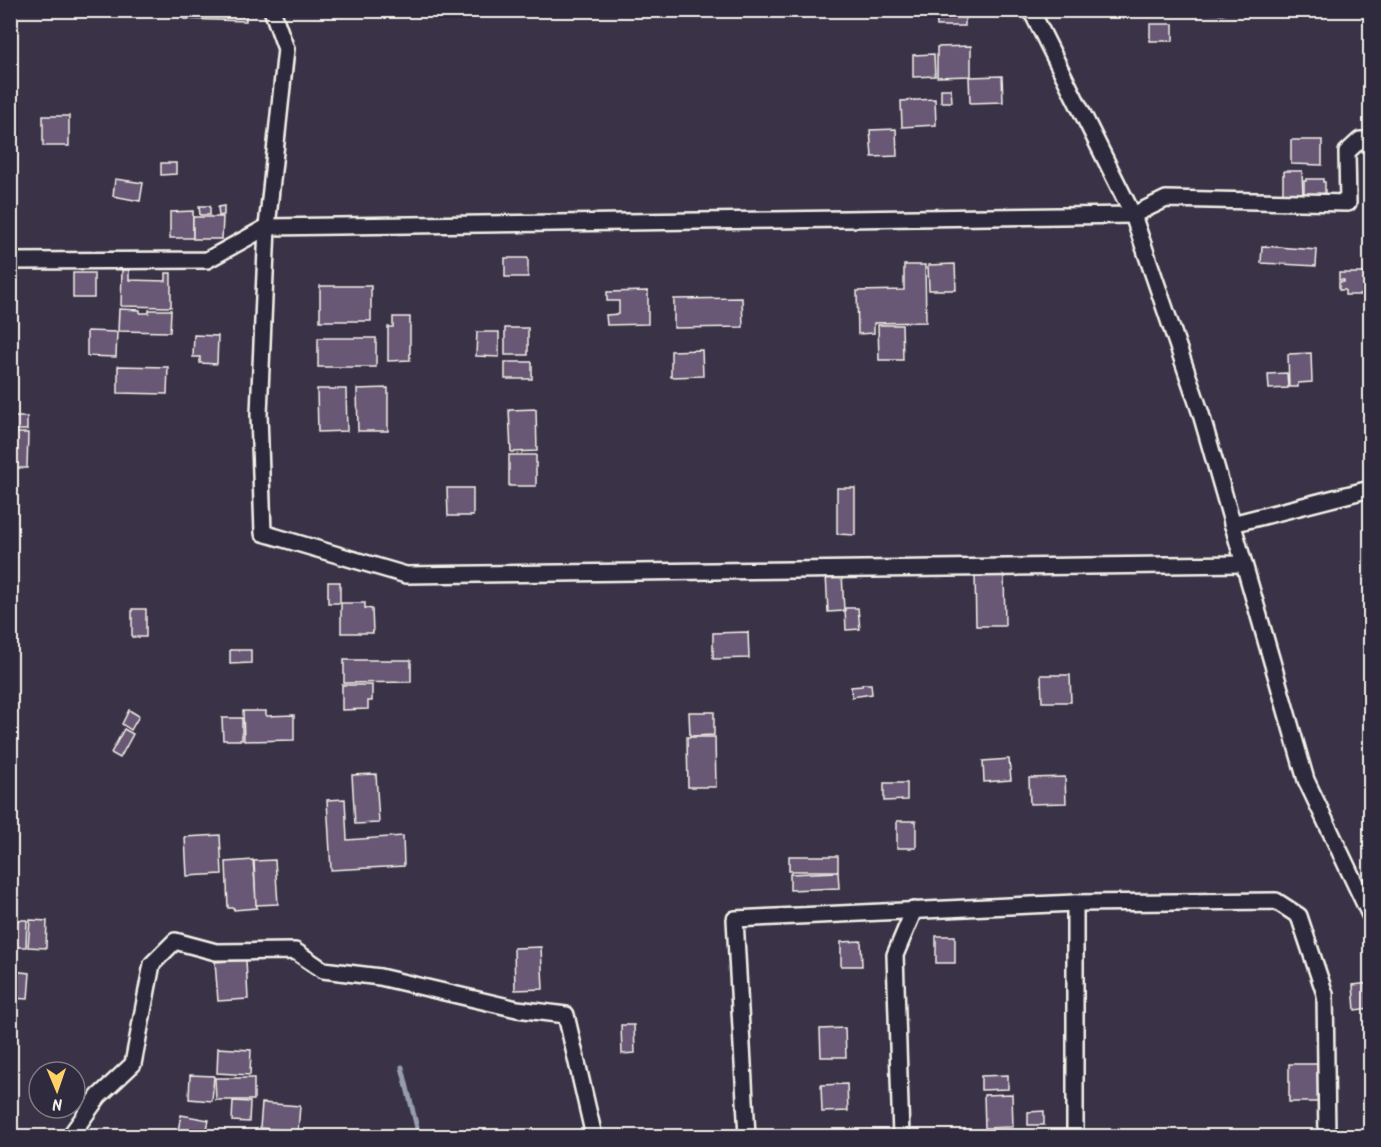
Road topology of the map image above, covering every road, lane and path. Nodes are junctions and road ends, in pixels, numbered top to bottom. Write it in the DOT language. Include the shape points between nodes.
graph roads {
  1 [pos="272,10"];
  2 [pos="1030,10"];
  3 [pos="1371,140"];
  4 [pos="1133,215"];
  5 [pos="267,227"];
  6 [pos="10,261"];
  7 [pos="1371,489"];
  8 [pos="1232,524"];
  9 [pos="1244,564"];
  10 [pos="1075,903"];
  11 [pos="914,910"];
  12 [pos="1371,915"];
  13 [pos="70,1137"];
  14 [pos="594,1137"];
  15 [pos="747,1137"];
  16 [pos="901,1137"];
  17 [pos="1075,1137"];
  18 [pos="1327,1137"];
  1 -- 5 [label="street" via="286,49"];
  2 -- 4 [label="street"];
  3 -- 4 [label="street" via="1360,140 1347,152 1348,203 1166,199"];
  4 -- 5 [label="street"];
  4 -- 8 [label="street" via="1201,414"];
  5 -- 6 [label="street" via="207,260"];
  5 -- 9 [label="street" via="259,414 263,533 406,575"];
  7 -- 8 [label="street"];
  8 -- 9 [label="street"];
  9 -- 12 [label="street" via="1306,780"];
  10 -- 11 [label="street"];
  10 -- 17 [label="street"];
  10 -- 18 [label="street" via="1276,901 1299,916 1325,994"];
  11 -- 15 [label="street" via="735,919"];
  11 -- 16 [label="street" via="895,955"];
  13 -- 14 [label="street" via="99,1096 133,1064 152,964 175,941 216,952 295,951 323,970 380,976 517,1009 566,1015"];
}
